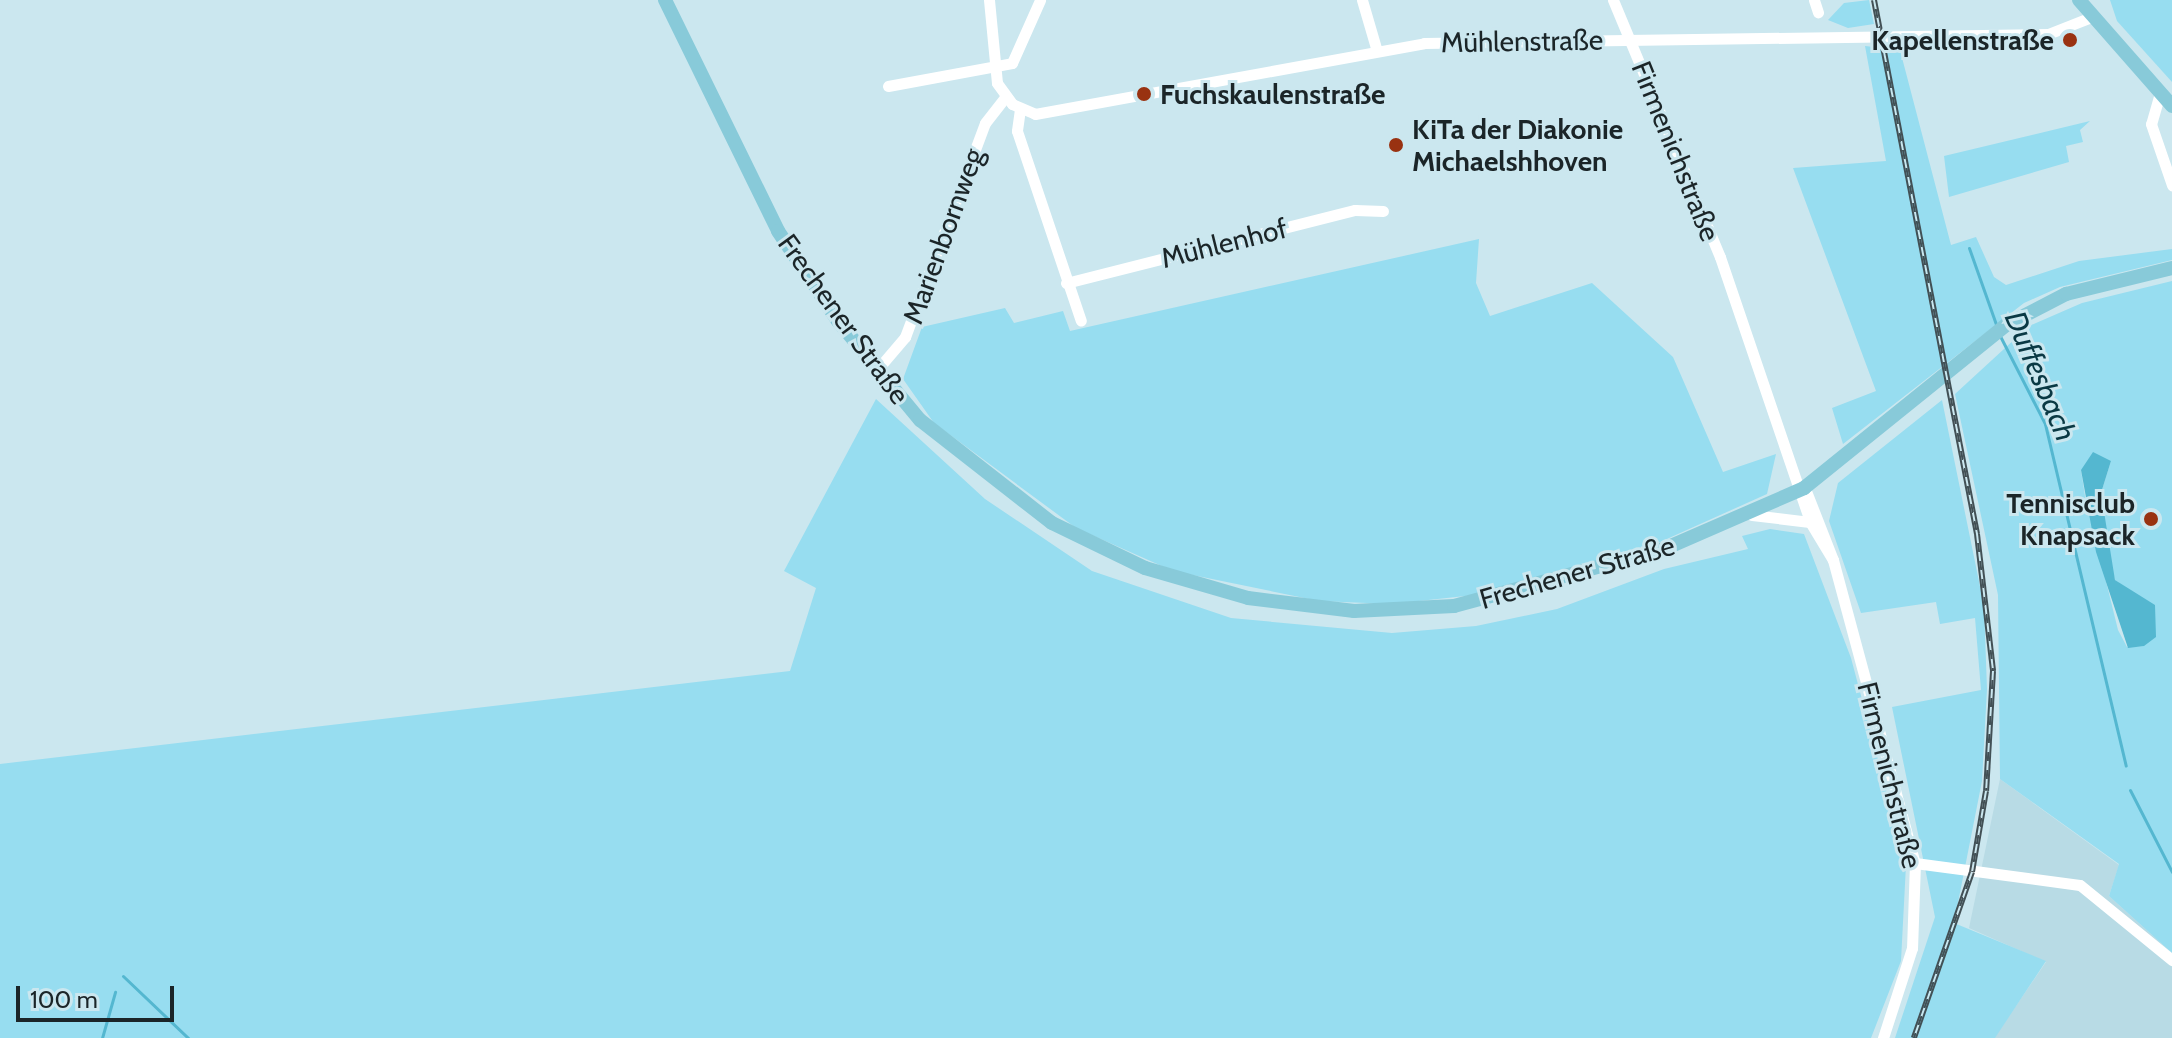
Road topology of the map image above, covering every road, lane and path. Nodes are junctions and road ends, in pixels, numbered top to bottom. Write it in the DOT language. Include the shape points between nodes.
graph roads {
  1 [pos="665,0"];
  2 [pos="989,0"];
  3 [pos="1040,0"];
  4 [pos="1362,0"];
  5 [pos="1613,0"];
  6 [pos="1814,0"];
  7 [pos="2079,0"];
  8 [pos="1818,12"];
  9 [pos="2094,16"];
  10 [pos="1631,39"];
  11 [pos="1376,48"];
  12 [pos="994,67"];
  13 [pos="888,86"];
  14 [pos="2160,93"];
  15 [pos="1005,97"];
  16 [pos="2172,106"];
  17 [pos="1020,109"];
  18 [pos="2172,185"];
  19 [pos="1383,211"];
  20 [pos="2172,268"];
  21 [pos="1066,283"];
  22 [pos="1081,321"];
  23 [pos="876,371"];
  24 [pos="1804,488"];
  25 [pos="1752,515"];
  26 [pos="1810,522"];
  27 [pos="1833,560"];
  28 [pos="1915,863"];
  29 [pos="2172,960"];
  30 [pos="1883,1038"];
  1 -- 23 [label="main road, Frechener Straße" via="778,231"];
  2 -- 12 [label="street"];
  3 -- 12 [label="street" via="1019,55"];
  4 -- 11 [label="street"];
  5 -- 10 [label="street, Firmenichstraße"];
  6 -- 8 [label="street"];
  7 -- 9 [label="main road"];
  9 -- 10 [label="street, Mühlenstraße" via="2048,34"];
  9 -- 14 [label="main road"];
  10 -- 11 [label="street, Mühlenstraße"];
  10 -- 24 [label="street, Firmenichstraße"];
  11 -- 17 [label="street, Mühlenstraße" via="1055,113"];
  12 -- 13 [label="street"];
  12 -- 15 [label="street"];
  14 -- 16 [label="main road"];
  14 -- 18 [label="street" via="2151,124"];
  15 -- 17 [label="street"];
  15 -- 23 [label="street, Marienbornweg" via="985,123 905,337"];
  17 -- 21 [label="street" via="1017,131"];
  19 -- 21 [label="street, Mühlenhof" via="1355,210"];
  20 -- 24 [label="main road, Frechener Straße" via="2066,294 2006,325"];
  21 -- 22 [label="street"];
  23 -- 25 [label="main road, Frechener Straße" via="965,460 1052,523 1145,568 1248,598 1354,611 1499,599"];
  24 -- 25 [label="main road, Frechener Straße"];
  24 -- 26 [label="street, Firmenichstraße"];
  24 -- 27 [label="street, Firmenichstraße"];
  25 -- 26 [label="street"];
  26 -- 27 [label="street, Firmenichstraße"];
  27 -- 28 [label="street, Firmenichstraße"];
  28 -- 29 [label="street" via="2080,885"];
  28 -- 30 [label="street, Firmenichstraße" via="1912,948"];
}
